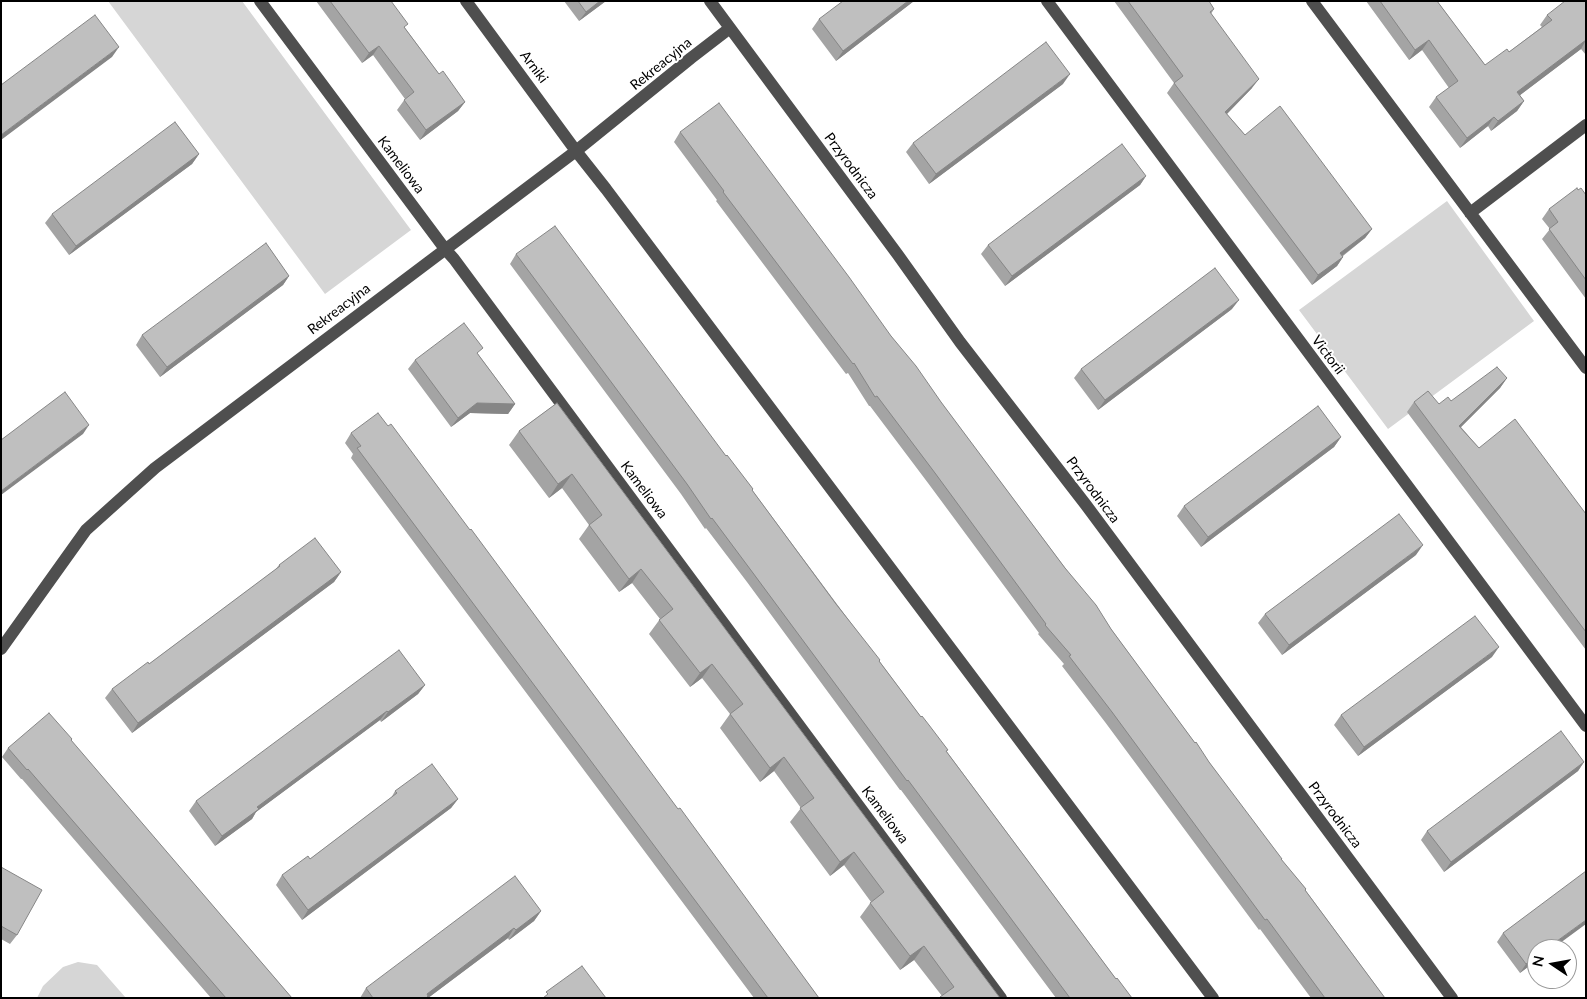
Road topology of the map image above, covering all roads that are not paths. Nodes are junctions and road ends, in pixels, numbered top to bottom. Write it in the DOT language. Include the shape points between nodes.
graph roads {
  1 [pos="260,1"];
  2 [pos="466,1"];
  3 [pos="710,1"];
  4 [pos="1047,1"];
  5 [pos="1312,1"];
  6 [pos="730,28"];
  7 [pos="1586,125"];
  8 [pos="576,152"];
  9 [pos="1470,213"];
  10 [pos="445,249"];
  11 [pos="1586,368"];
  12 [pos="1,649"];
  13 [pos="1586,726"];
  14 [pos="1002,998"];
  15 [pos="1213,998"];
  16 [pos="1452,998"];
  1 -- 10 [label="street, Kameliowa"];
  2 -- 8 [label="street, Arniki"];
  3 -- 6 [label="street, Przyrodnicza"];
  4 -- 13 [label="street, Victorii"];
  5 -- 9 [label="street"];
  6 -- 8 [label="street, Rekreacyjna"];
  6 -- 16 [label="street, Przyrodnicza" via="960,342 1086,505"];
  7 -- 9 [label="street"];
  8 -- 10 [label="street, Rekreacyjna"];
  8 -- 15 [label="street, Arniki"];
  9 -- 11 [label="street"];
  10 -- 12 [label="street, Rekreacyjna" via="148,474 86,530"];
  10 -- 14 [label="street, Kameliowa"];
}
